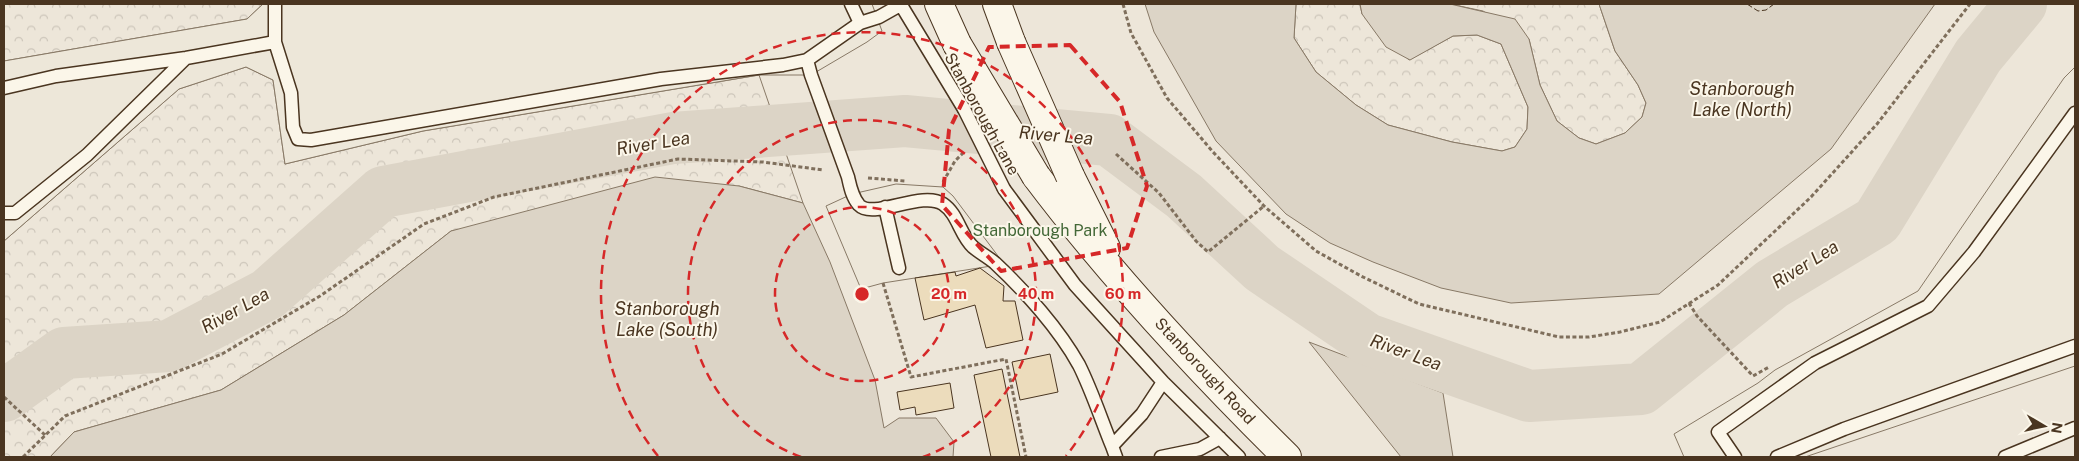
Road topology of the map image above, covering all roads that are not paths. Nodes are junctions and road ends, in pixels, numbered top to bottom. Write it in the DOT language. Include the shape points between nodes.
graph roads {
  1 [pos="275,4"];
  2 [pos="851,4"];
  3 [pos="902,4"];
  4 [pos="939,4"];
  5 [pos="997,4"];
  6 [pos="860,23"];
  7 [pos="274,42"];
  8 [pos="186,58"];
  9 [pos="807,60"];
  10 [pos="4,88"];
  11 [pos="2075,113"];
  12 [pos="885,207"];
  13 [pos="4,213"];
  14 [pos="899,268"];
  15 [pos="1124,283"];
  16 [pos="2075,346"];
  17 [pos="1163,382"];
  18 [pos="2075,428"];
  19 [pos="1220,438"];
  20 [pos="1114,451"];
  21 [pos="1161,457"];
  22 [pos="1240,457"];
  23 [pos="1287,457"];
  24 [pos="1735,457"];
  25 [pos="1777,457"];
  26 [pos="2005,457"];
  1 -- 7 [label="lane"];
  2 -- 6 [label="lane"];
  3 -- 6 [label="lane, Stanborough Lane"];
  3 -- 17 [label="lane, Stanborough Lane, bridge" via="964,109 1004,189 1075,285"];
  4 -- 15 [label="main road, bridge" via="957,44 1036,176 1076,229"];
  5 -- 15 [label="main road, bridge" via="1070,176"];
  6 -- 9 [label="lane, Stanborough Lane"];
  7 -- 8 [label="lane"];
  7 -- 9 [label="lane" via="291,93 293,127 298,139 311,140 661,79"];
  8 -- 10 [label="lane" via="56,76"];
  8 -- 13 [label="lane" via="87,155 15,214"];
  9 -- 12 [label="lane" via="852,194 859,206 869,210"];
  11 -- 24 [label="lane" via="1974,252 1928,306 1815,363 1718,432"];
  12 -- 14 [label="lane"];
  12 -- 20 [label="lane" via="923,200 942,203 953,214 973,246 994,262 1042,312 1078,365"];
  15 -- 23 [label="main road, Stanborough Road" via="1190,358"];
  16 -- 25 [label="lane" via="1844,429"];
  17 -- 19 [label="lane, Stanborough Lane"];
  17 -- 20 [label="lane"];
  18 -- 26 [label="lane"];
  19 -- 21 [label="lane" via="1200,449"];
  19 -- 22 [label="lane, Stanborough Lane"];
}
